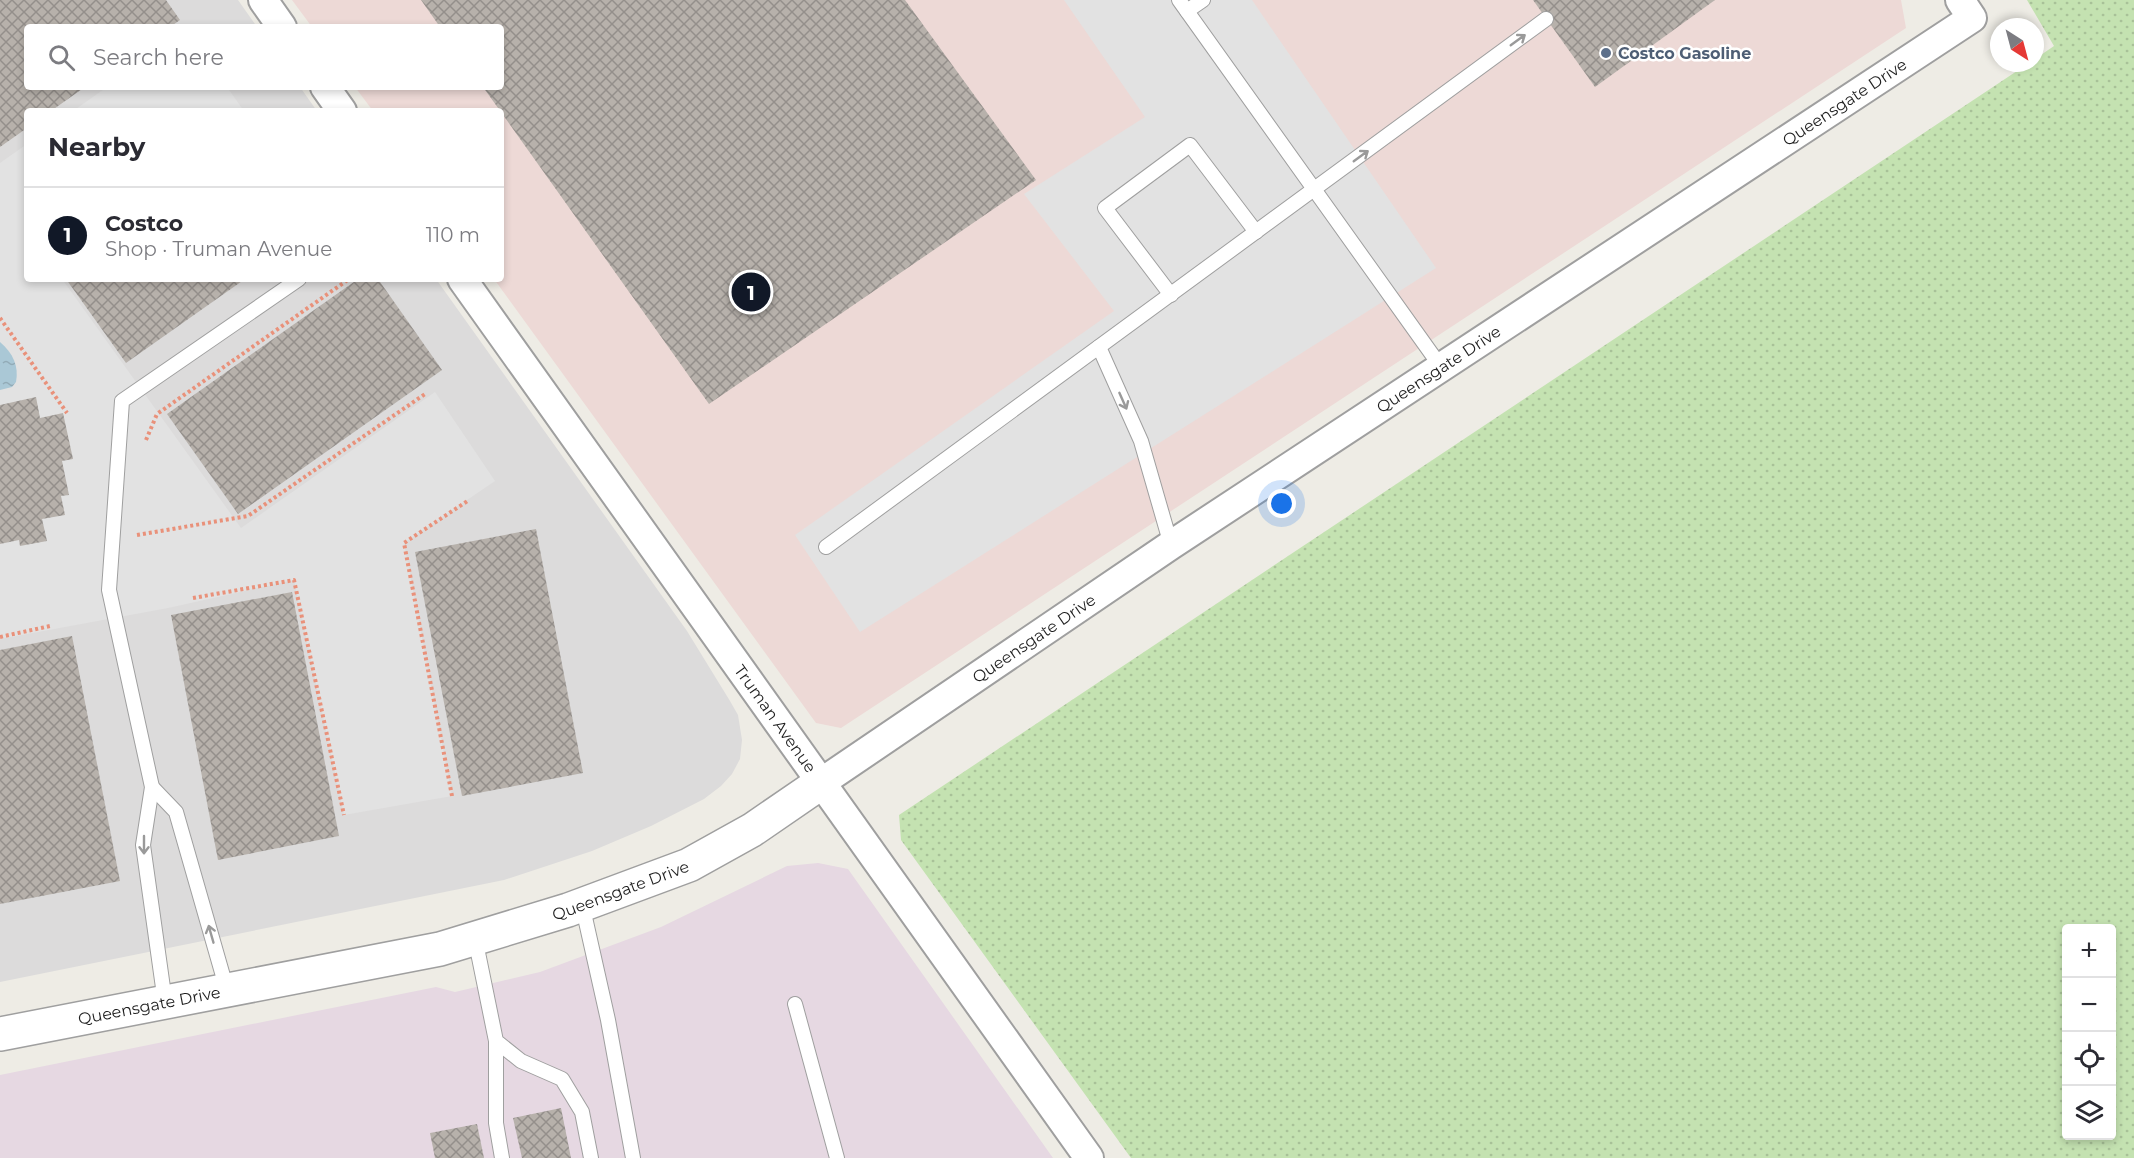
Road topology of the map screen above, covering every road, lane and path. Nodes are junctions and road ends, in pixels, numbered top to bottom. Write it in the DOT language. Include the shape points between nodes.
graph roads {
  1 [pos="262,0"];
  2 [pos="1203,0"];
  3 [pos="1183,6"];
  4 [pos="1966,9"];
  5 [pos="1546,19"];
  6 [pos="280,24"];
  7 [pos="327,90"];
  8 [pos="340,108"];
  9 [pos="1314,190"];
  10 [pos="1256,232"];
  11 [pos="295,282"];
  12 [pos="345,282"];
  13 [pos="464,282"];
  14 [pos="1171,295"];
  15 [pos="0,318"];
  16 [pos="1099,347"];
  17 [pos="1440,367"];
  18 [pos="425,394"];
  19 [pos="67,412"];
  20 [pos="145,443"];
  21 [pos="468,500"];
  22 [pos="130,526"];
  23 [pos="1171,545"];
  24 [pos="826,547"];
  25 [pos="193,598"];
  26 [pos="50,626"];
  27 [pos="0,637"];
  28 [pos="822,782"];
  29 [pos="152,787"];
  30 [pos="452,796"];
  31 [pos="344,815"];
  32 [pos="582,904"];
  33 [pos="476,938"];
  34 [pos="227,990"];
  35 [pos="165,1002"];
  36 [pos="795,1004"];
  37 [pos="0,1034"];
  38 [pos="496,1041"];
  39 [pos="502,1158"];
  40 [pos="591,1158"];
  41 [pos="633,1158"];
  42 [pos="837,1158"];
  43 [pos="1089,1158"];
  1 -- 6 [label="street"];
  2 -- 3 [label="lane"];
  3 -- 9 [label="lane"];
  4 -- 17 [label="street, Queensgate Drive"];
  9 -- 5 [label="lane, one-way"];
  7 -- 8 [label="street"];
  9 -- 10 [label="lane"];
  9 -- 17 [label="lane"];
  10 -- 14 [label="lane"];
  10 -- 14 [label="lane" via="1190,144 1105,207"];
  11 -- 29 [label="lane" via="122,401 109,590"];
  12 -- 20 [label="path" via="157,414"];
  13 -- 28 [label="street, Truman Avenue"];
  14 -- 16 [label="lane"];
  15 -- 19 [label="path"];
  16 -- 23 [label="lane, one-way" via="1141,441"];
  16 -- 24 [label="lane"];
  17 -- 23 [label="street, Queensgate Drive"];
  18 -- 22 [label="path" via="248,516 134,536"];
  21 -- 30 [label="path" via="404,543"];
  23 -- 28 [label="street, Queensgate Drive"];
  25 -- 31 [label="path" via="294,580"];
  26 -- 27 [label="path"];
  28 -- 32 [label="street, Queensgate Drive" via="752,830 689,865"];
  28 -- 43 [label="street, Truman Avenue"];
  34 -- 29 [label="lane, one-way" via="176,812"];
  29 -- 35 [label="lane, one-way" via="143,845"];
  32 -- 33 [label="street, Queensgate Drive"];
  32 -- 41 [label="lane"];
  33 -- 34 [label="street, Queensgate Drive" via="440,949"];
  33 -- 38 [label="lane"];
  34 -- 35 [label="street, Queensgate Drive"];
  35 -- 37 [label="street, Queensgate Drive"];
  36 -- 42 [label="lane"];
  38 -- 39 [label="lane" via="495,1123"];
  38 -- 40 [label="lane" via="520,1061 562,1079 582,1112"];
}
